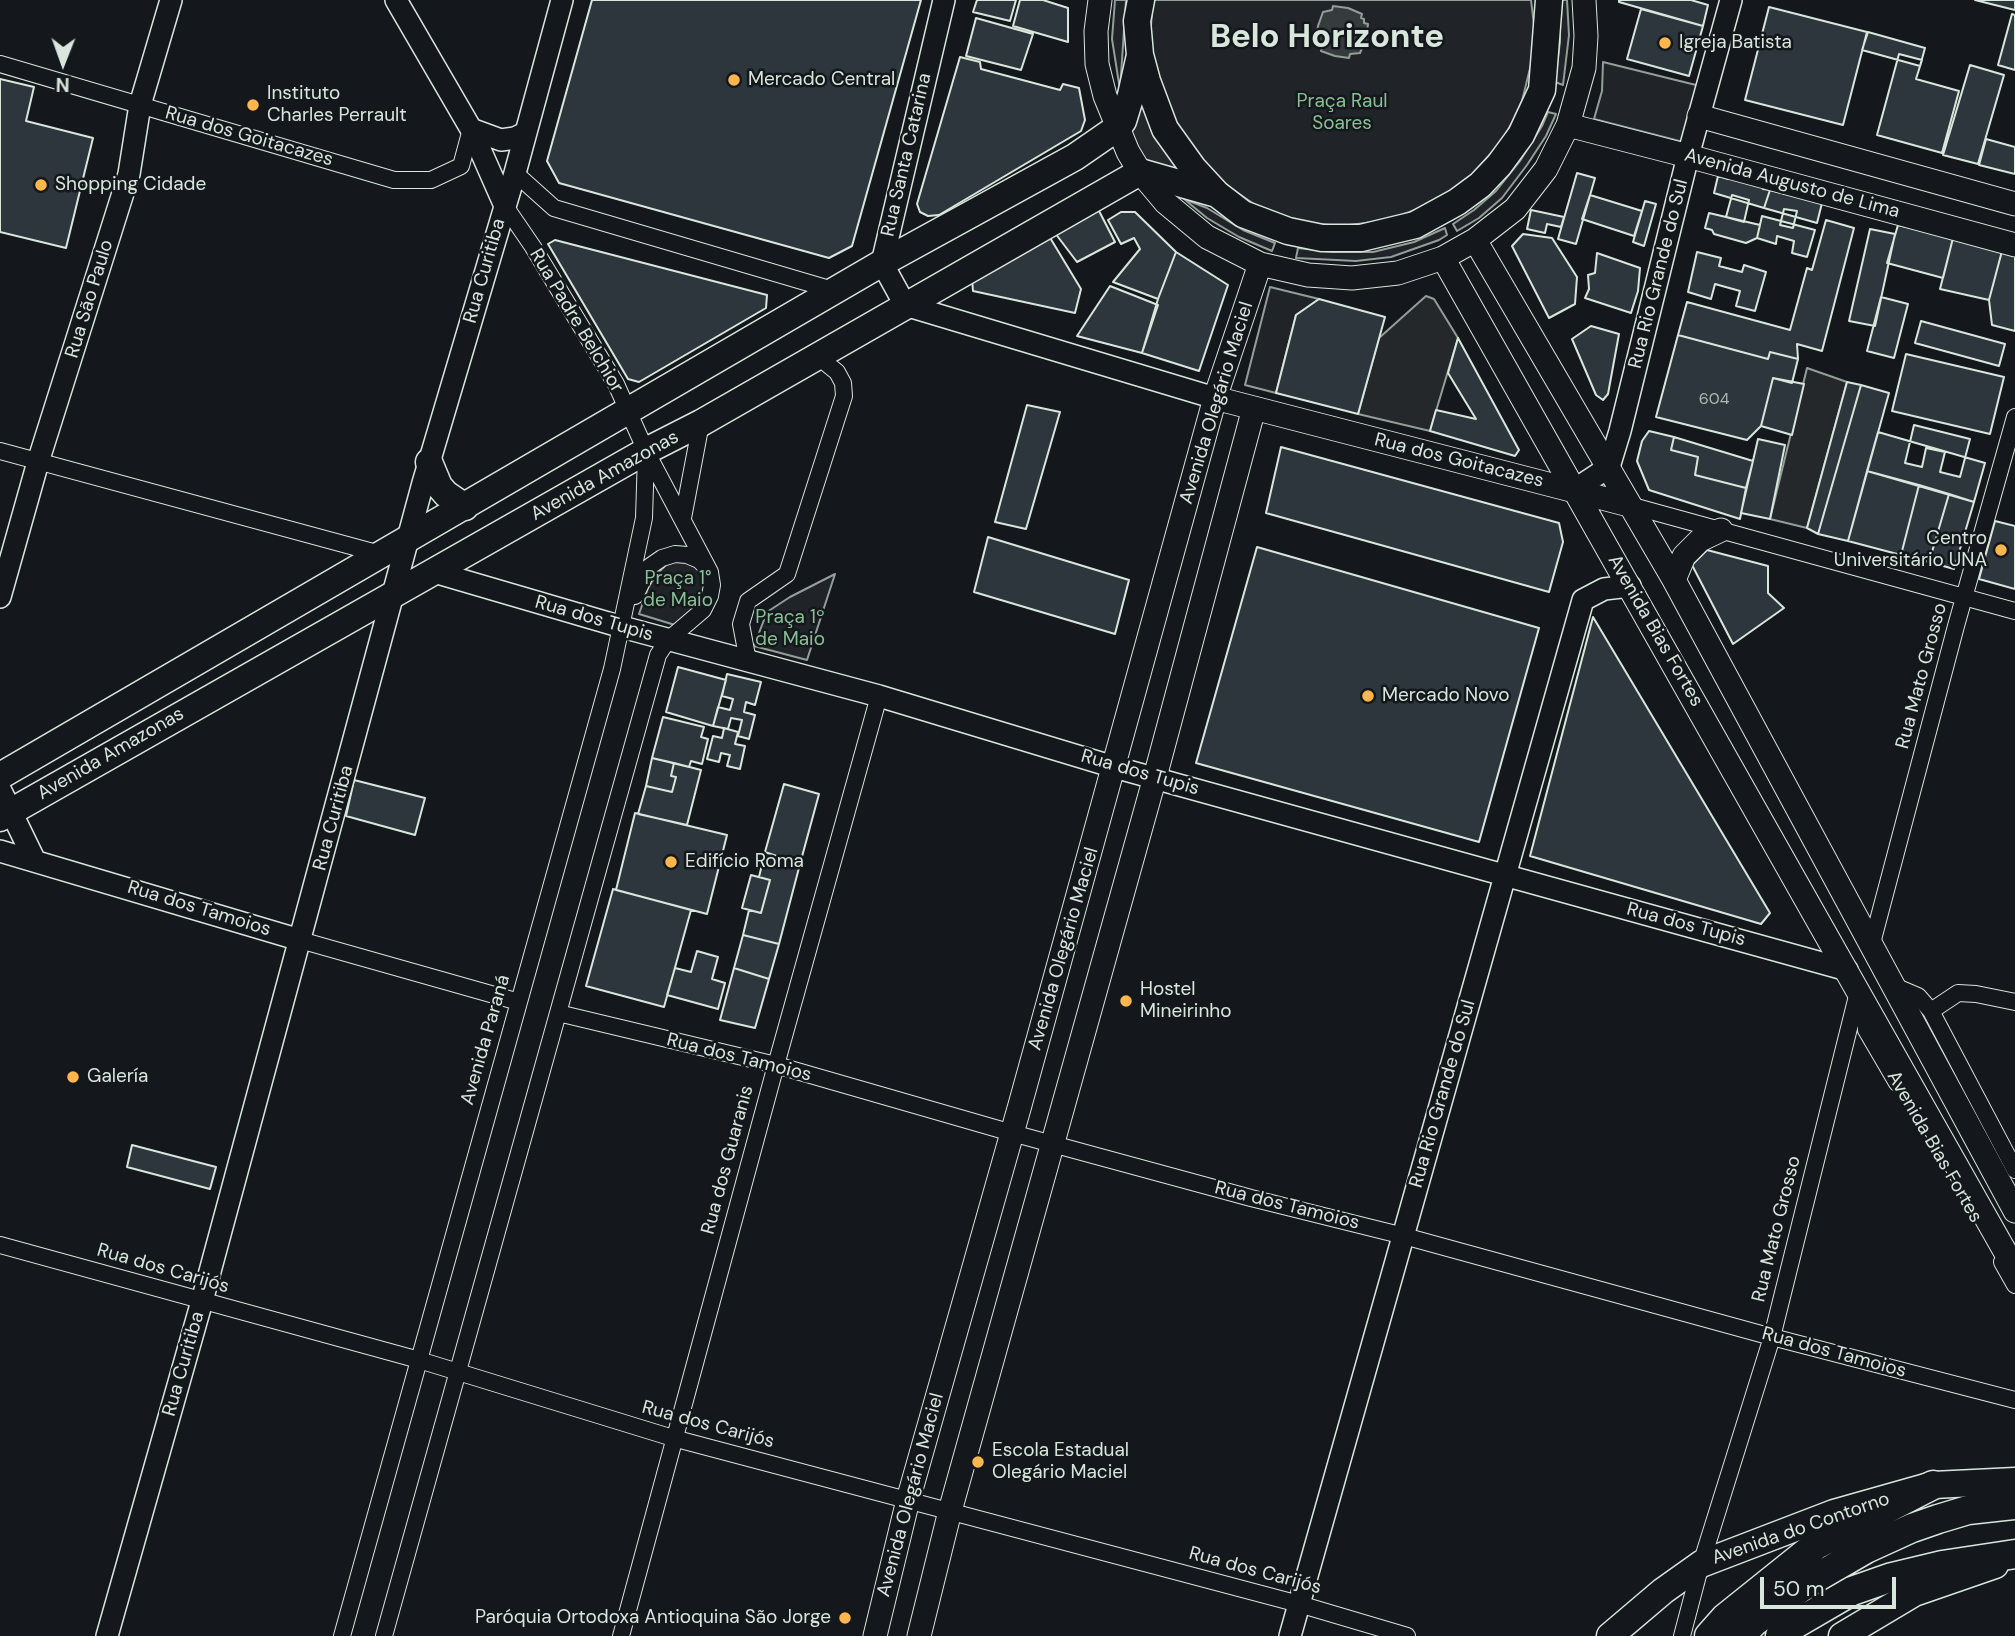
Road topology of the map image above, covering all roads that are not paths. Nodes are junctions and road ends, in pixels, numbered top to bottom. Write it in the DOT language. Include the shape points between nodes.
graph roads {
  1 [pos="171,0"];
  2 [pos="396,0"];
  3 [pos="562,0"];
  4 [pos="944,0"];
  5 [pos="1100,0"];
  6 [pos="1141,0"];
  7 [pos="1584,0"];
  8 [pos="1731,0"];
  9 [pos="1546,8"];
  10 [pos="1140,55"];
  11 [pos="0,64"];
  12 [pos="141,105"];
  13 [pos="1699,116"];
  14 [pos="1568,125"];
  15 [pos="1117,128"];
  16 [pos="471,129"];
  17 [pos="525,133"];
  18 [pos="1688,156"];
  19 [pos="1140,172"];
  20 [pos="515,173"];
  21 [pos="1217,194"];
  22 [pos="2015,204"];
  23 [pos="505,206"];
  24 [pos="1475,240"];
  25 [pos="2015,245"];
  26 [pos="1443,258"];
  27 [pos="882,263"];
  28 [pos="1260,264"];
  29 [pos="836,290"];
  30 [pos="905,305"];
  31 [pos="816,355"];
  32 [pos="1215,398"];
  33 [pos="1254,408"];
  34 [pos="628,412"];
  35 [pos="2015,416"];
  36 [pos="701,423"];
  37 [pos="0,451"];
  38 [pos="646,451"];
  39 [pos="38,462"];
  40 [pos="429,462"];
  41 [pos="1608,467"];
  42 [pos="1574,490"];
  43 [pos="1629,505"];
  44 [pos="465,507"];
  45 [pos="683,518"];
  46 [pos="1721,530"];
  47 [pos="398,552"];
  48 [pos="434,572"];
  49 [pos="710,572"];
  50 [pos="1674,580"];
  51 [pos="1630,586"];
  52 [pos="395,594"];
  53 [pos="1965,596"];
  54 [pos="0,597"];
  55 [pos="2015,611"];
  56 [pos="622,628"];
  57 [pos="668,640"];
  58 [pos="748,661"];
  59 [pos="879,696"];
  60 [pos="1114,767"];
  61 [pos="0,776"];
  62 [pos="1155,777"];
  63 [pos="4,806"];
  64 [pos="0,851"];
  65 [pos="36,861"];
  66 [pos="1504,875"];
  67 [pos="300,940"];
  68 [pos="1871,947"];
  69 [pos="1847,971"];
  70 [pos="1892,985"];
  71 [pos="1862,999"];
  72 [pos="519,1002"];
  73 [pos="2015,1002"];
  74 [pos="1931,1011"];
  75 [pos="558,1013"];
  76 [pos="775,1065"];
  77 [pos="1012,1133"];
  78 [pos="1051,1143"];
  79 [pos="2015,1170"];
  80 [pos="2015,1211"];
  81 [pos="1404,1236"];
  82 [pos="0,1245"];
  83 [pos="2015,1269"];
  84 [pos="2015,1285"];
  85 [pos="202,1301"];
  86 [pos="1772,1337"];
  87 [pos="419,1360"];
  88 [pos="457,1373"];
  89 [pos="2015,1401"];
  90 [pos="673,1438"];
  91 [pos="2015,1480"];
  92 [pos="1933,1485"];
  93 [pos="908,1500"];
  94 [pos="2015,1505"];
  95 [pos="950,1511"];
  96 [pos="2015,1556"];
  97 [pos="1701,1564"];
  98 [pos="1299,1604"];
  99 [pos="107,1636"];
  100 [pos="342,1636"];
  101 [pos="384,1636"];
  102 [pos="621,1636"];
  103 [pos="875,1636"];
  104 [pos="919,1636"];
  105 [pos="1290,1636"];
  106 [pos="1407,1636"];
  107 [pos="1610,1636"];
  108 [pos="1682,1636"];
  109 [pos="1709,1636"];
  110 [pos="1740,1636"];
  111 [pos="1780,1636"];
  112 [pos="1842,1636"];
  1 -- 12 [label="street, Rua São Paulo"];
  2 -- 16 [label="street, Rua Padre Belchior"];
  3 -- 17 [label="street, Rua Curitiba"];
  4 -- 27 [label="street, Rua Santa Catarina"];
  5 -- 15 [label="main road" via="1097,64"];
  6 -- 10 [label="main road" via="1137,21"];
  7 -- 14 [label="main road" via="1584,68"];
  8 -- 13 [label="street, Rua Rio Grande do Sul"];
  9 -- 21 [label="main road" via="1542,90 1521,135 1480,185 1441,212 1391,233 1322,238 1255,219"];
  10 -- 15 [label="main road" via="1123,121"];
  10 -- 21 [label="main road" via="1165,129"];
  11 -- 12 [label="street, Rua dos Goitacazes"];
  12 -- 16 [label="street, Rua dos Goitacazes" via="394,180 431,180 461,166"];
  12 -- 39 [label="street, Rua São Paulo" via="129,174"];
  13 -- 18 [label="street, Rua Rio Grande do Sul"];
  13 -- 22 [label="main road, Avenida Augusto de Lima"];
  14 -- 18 [label="main road, Avenida Augusto de Lima"];
  14 -- 24 [label="main road" via="1546,169 1515,209"];
  15 -- 19 [label="main road"];
  15 -- 27 [label="main road, Avenida Amazonas" via="1075,157"];
  16 -- 17 [label="street" via="501,140"];
  16 -- 23 [label="street, Rua Padre Belchior"];
  17 -- 20 [label="street, Rua Curitiba"];
  18 -- 25 [label="main road, Avenida Augusto de Lima"];
  18 -- 41 [label="street, Rua Rio Grande do Sul"];
  19 -- 21 [label="main road"];
  19 -- 28 [label="main road" via="1207,237"];
  19 -- 30 [label="main road, Avenida Amazonas"];
  20 -- 23 [label="street, Rua Curitiba"];
  20 -- 29 [label="street" via="554,208"];
  23 -- 34 [label="street, Rua Padre Belchior" via="526,253"];
  23 -- 40 [label="street, Rua Curitiba"];
  24 -- 26 [label="main road"];
  24 -- 41 [label="main road, Avenida Bias Fortes"];
  26 -- 28 [label="main road" via="1398,273 1352,278 1308,275"];
  26 -- 42 [label="main road, Avenida Bias Fortes"];
  27 -- 29 [label="main road, Avenida Amazonas"];
  27 -- 30 [label="street, Rua Santa Catarina"];
  28 -- 32 [label="main road, Avenida Olegário Maciel"];
  29 -- 34 [label="main road, Avenida Amazonas"];
  30 -- 31 [label="main road, Avenida Amazonas"];
  30 -- 32 [label="street, Rua dos Goitacazes"];
  31 -- 36 [label="main road, Avenida Amazonas"];
  31 -- 58 [label="street" via="838,372 844,396 787,574 748,601 741,624"];
  32 -- 33 [label="main road, Rua dos Goitacazes"];
  32 -- 60 [label="main road, Avenida Olegário Maciel"];
  33 -- 42 [label="main road, Rua dos Goitacazes"];
  33 -- 62 [label="main road, Avenida Olegário Maciel"];
  34 -- 38 [label="street, Avenida Paraná"];
  34 -- 44 [label="main road, Avenida Amazonas"];
  35 -- 53 [label="street, Rua Mato Grosso"];
  36 -- 38 [label="main road, Avenida Amazonas"];
  36 -- 45 [label="street"];
  37 -- 39 [label="street"];
  38 -- 45 [label="street, Avenida Paraná"];
  38 -- 48 [label="main road, Avenida Amazonas"];
  38 -- 56 [label="street, Avenida Paraná" via="645,517"];
  39 -- 47 [label="street"];
  39 -- 54 [label="street, Rua São Paulo"];
  40 -- 44 [label="main road" via="439,486"];
  40 -- 47 [label="street, Rua Curitiba"];
  41 -- 42 [label="street"];
  41 -- 43 [label="main road, Avenida Bias Fortes"];
  42 -- 43 [label="main road, Rua dos Goitacazes"];
  42 -- 51 [label="main road, Avenida Bias Fortes"];
  43 -- 46 [label="street, Rua dos Goitacazes"];
  43 -- 50 [label="main road, Avenida Bias Fortes"];
  44 -- 47 [label="main road, Avenida Amazonas"];
  45 -- 49 [label="street, Avenida Paraná"];
  46 -- 50 [label="main road" via="1700,540 1684,556"];
  46 -- 53 [label="street, Rua dos Goitacazes"];
  47 -- 52 [label="street, Rua Curitiba"];
  47 -- 61 [label="main road, Avenida Amazonas"];
  48 -- 52 [label="main road, Avenida Amazonas"];
  48 -- 56 [label="street, Rua dos Tupis"];
  49 -- 56 [label="street" via="687,555 662,558 649,567"];
  49 -- 57 [label="street" via="710,596 703,610"];
  50 -- 68 [label="main road, Avenida Bias Fortes"];
  51 -- 66 [label="street, Rua Rio Grande do Sul" via="1604,589 1583,600"];
  51 -- 69 [label="main road, Avenida Bias Fortes"];
  52 -- 63 [label="main road, Avenida Amazonas"];
  52 -- 67 [label="street, Rua Curitiba"];
  53 -- 55 [label="street, Rua dos Goitacazes"];
  53 -- 68 [label="street, Rua Mato Grosso"];
  56 -- 57 [label="street, Rua dos Tupis"];
  56 -- 72 [label="street, Avenida Paraná"];
  57 -- 58 [label="street, Rua dos Tupis"];
  57 -- 75 [label="street" via="650,680"];
  58 -- 59 [label="street, Rua dos Tupis"];
  59 -- 60 [label="street, Rua dos Tupis"];
  59 -- 76 [label="street, Rua dos Guaranis"];
  60 -- 62 [label="street, Rua dos Tupis"];
  60 -- 77 [label="main road, Avenida Olegário Maciel"];
  62 -- 66 [label="street, Rua dos Tupis"];
  62 -- 78 [label="main road, Avenida Olegário Maciel"];
  63 -- 65 [label="street"];
  64 -- 65 [label="street, Rua dos Tamoios"];
  65 -- 67 [label="street, Rua dos Tamoios"];
  66 -- 69 [label="street, Rua dos Tupis"];
  66 -- 81 [label="street, Rua Rio Grande do Sul"];
  67 -- 72 [label="street, Rua dos Tamoios"];
  67 -- 85 [label="street, Rua Curitiba"];
  68 -- 70 [label="main road, Avenida Bias Fortes"];
  69 -- 71 [label="main road, Avenida Bias Fortes"];
  70 -- 74 [label="street" via="1918,996"];
  70 -- 80 [label="main road, Avenida Bias Fortes"];
  71 -- 83 [label="main road, Avenida Bias Fortes"];
  71 -- 84 [label="street, Avenida Bias Fortes" via="1866,1030"];
  71 -- 86 [label="street, Rua Mato Grosso"];
  72 -- 87 [label="street, Avenida Paraná"];
  73 -- 74 [label="street" via="1958,993"];
  74 -- 79 [label="street"];
  75 -- 76 [label="street, Rua dos Tamoios"];
  75 -- 88 [label="street"];
  76 -- 77 [label="street, Rua dos Tamoios"];
  76 -- 90 [label="street, Rua dos Guaranis"];
  77 -- 78 [label="street, Rua dos Tamoios"];
  77 -- 93 [label="main road, Avenida Olegário Maciel"];
  78 -- 81 [label="street, Rua dos Tamoios"];
  78 -- 95 [label="main road, Avenida Olegário Maciel"];
  81 -- 86 [label="street, Rua dos Tamoios"];
  81 -- 98 [label="street, Rua Rio Grande do Sul"];
  82 -- 85 [label="street, Rua dos Carijós"];
  85 -- 87 [label="street, Rua dos Carijós"];
  85 -- 99 [label="street, Rua Curitiba"];
  86 -- 89 [label="street, Rua dos Tamoios"];
  86 -- 97 [label="street, Rua Mato Grosso"];
  87 -- 88 [label="street, Rua dos Carijós"];
  87 -- 100 [label="street, Avenida Paraná"];
  88 -- 90 [label="street, Rua dos Carijós"];
  88 -- 101 [label="street"];
  90 -- 93 [label="street, Rua dos Carijós"];
  90 -- 102 [label="street, Rua dos Guaranis"];
  91 -- 92 [label="main road, Avenida do Contorno"];
  92 -- 97 [label="main road, Avenida do Contorno" via="1834,1513"];
  92 -- 109 [label="highway" via="1816,1545"];
  93 -- 95 [label="street, Rua dos Carijós"];
  93 -- 103 [label="main road, Avenida Olegário Maciel"];
  94 -- 110 [label="highway, Avenida do Contorno" via="1968,1510 1878,1544 1809,1581"];
  95 -- 98 [label="street, Rua dos Carijós"];
  95 -- 104 [label="main road, Avenida Olegário Maciel"];
  96 -- 111 [label="highway" via="1892,1577 1852,1591"];
  96 -- 112 [label="main road" via="1914,1593"];
  97 -- 107 [label="main road, Avenida do Contorno"];
  97 -- 108 [label="street, Rua Mato Grosso"];
  98 -- 105 [label="street, Rua Rio Grande do Sul"];
  98 -- 106 [label="street, Rua dos Carijós"];
}
